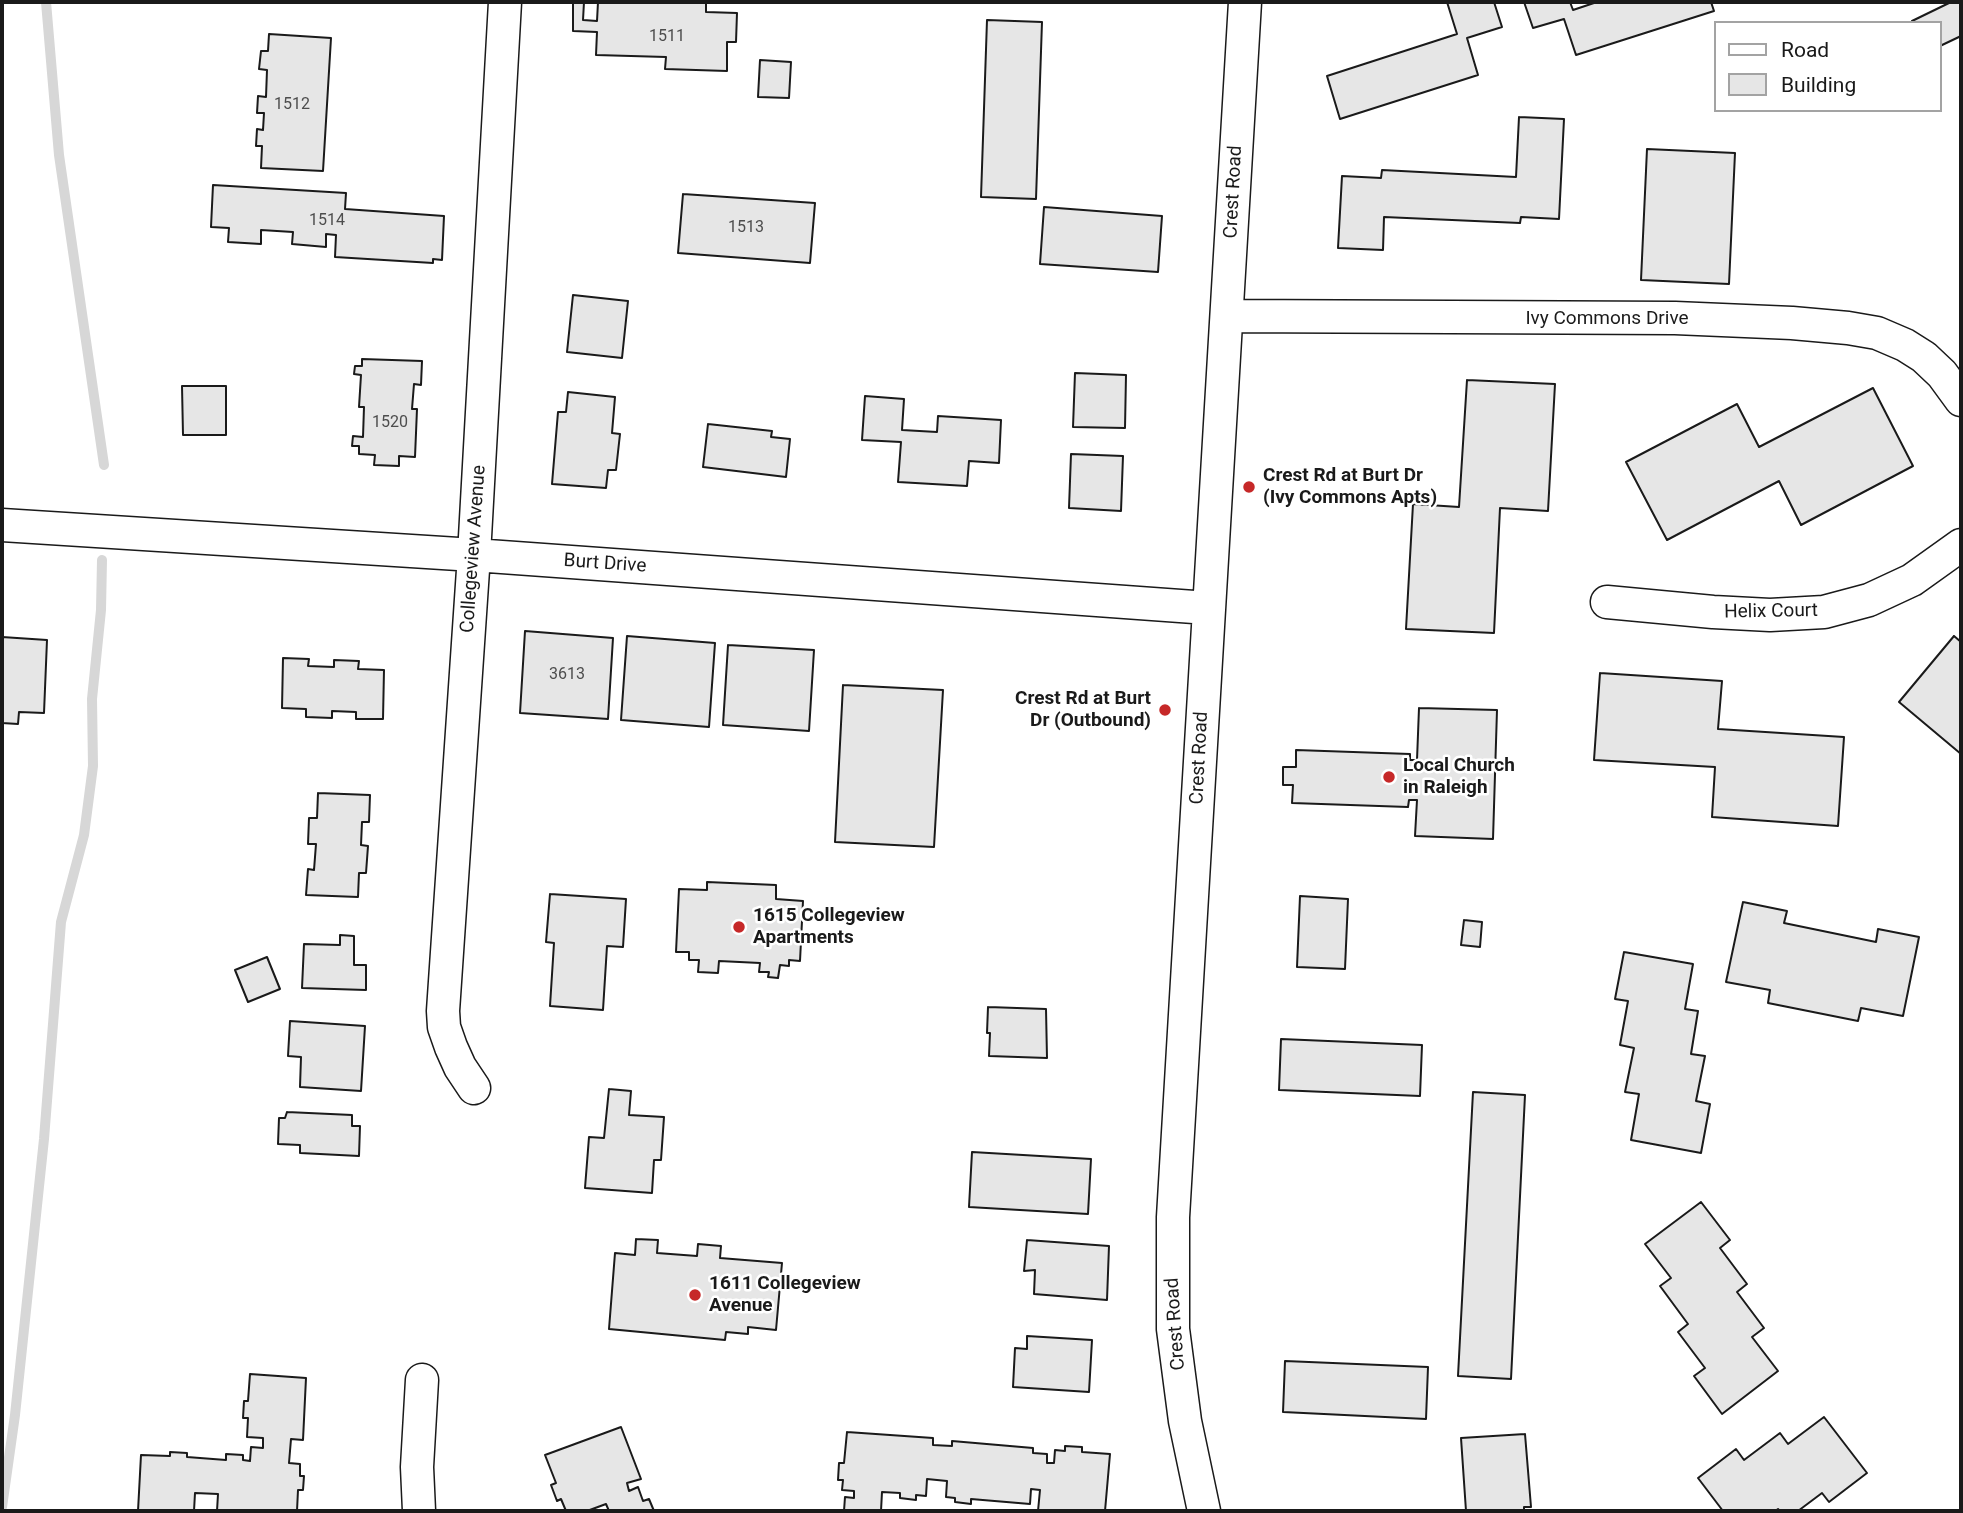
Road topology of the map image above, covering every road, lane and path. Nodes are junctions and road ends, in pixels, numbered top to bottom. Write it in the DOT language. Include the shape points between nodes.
graph roads {
  1 [pos="505,2"];
  2 [pos="1245,2"];
  3 [pos="1227,316"];
  4 [pos="1961,400"];
  5 [pos="2,525"];
  6 [pos="1961,545"];
  7 [pos="474,555"];
  8 [pos="1606,603"];
  9 [pos="1208,608"];
  10 [pos="474,1088"];
  11 [pos="422,1380"];
  12 [pos="419,1511"];
  13 [pos="1204,1511"];
  1 -- 7 [label="street, Collegeview Avenue"];
  2 -- 3 [label="street, Crest Road"];
  3 -- 4 [label="street, Ivy Commons Drive" via="1675,318 1848,328 1877,333 1924,357"];
  3 -- 9 [label="street, Crest Road"];
  5 -- 7 [label="street, Burt Drive"];
  6 -- 8 [label="street, Helix Court" via="1912,580 1869,600 1824,612 1770,615"];
  7 -- 9 [label="street, Burt Drive"];
  7 -- 10 [label="street, Collegeview Avenue" via="443,1012 451,1046"];
  9 -- 13 [label="street, Crest Road" via="1172,1217 1173,1329 1185,1421"];
  11 -- 12 [label="street"];
}
